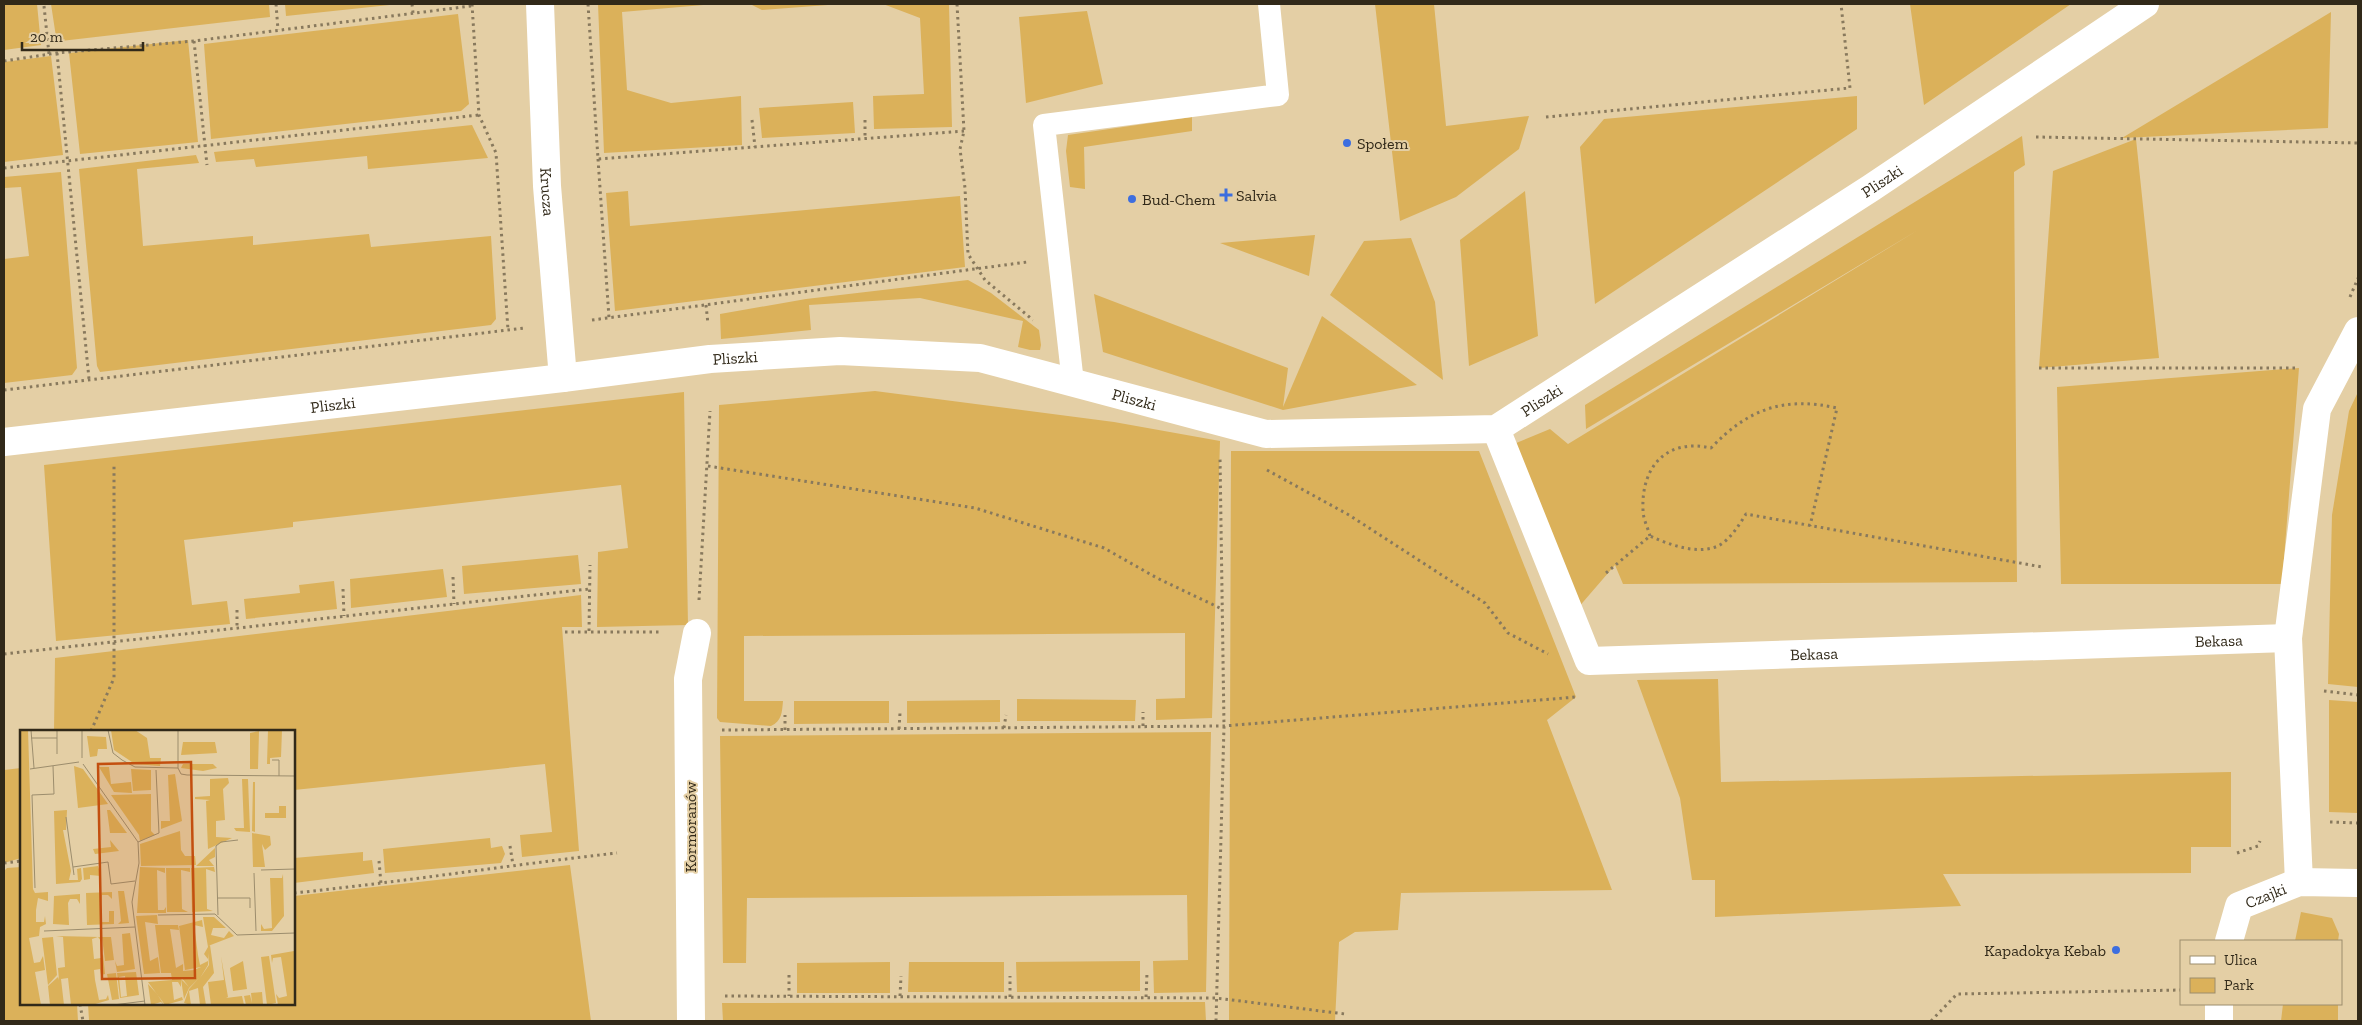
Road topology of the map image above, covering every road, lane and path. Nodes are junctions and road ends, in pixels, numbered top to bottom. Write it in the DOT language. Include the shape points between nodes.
graph roads {
  1 [pos="276,4"];
  2 [pos="412,4"];
  3 [pos="540,4"];
  4 [pos="588,4"];
  5 [pos="957,4"];
  6 [pos="1269,4"];
  7 [pos="1841,4"];
  8 [pos="2145,4"];
  9 [pos="471,5"];
  10 [pos="44,6"];
  11 [pos="413,13"];
  12 [pos="278,30"];
  13 [pos="194,41"];
  14 [pos="57,53"];
  15 [pos="49,54"];
  16 [pos="4,61"];
  17 [pos="479,115"];
  18 [pos="1546,117"];
  19 [pos="752,120"];
  20 [pos="864,120"];
  21 [pos="964,132"];
  22 [pos="2036,137"];
  23 [pos="865,139"];
  24 [pos="2358,143"];
  25 [pos="205,146"];
  26 [pos="755,147"];
  27 [pos="598,159"];
  28 [pos="69,161"];
  29 [pos="207,165"];
  30 [pos="4,168"];
  31 [pos="1060,252"];
  32 [pos="978,269"];
  33 [pos="706,305"];
  34 [pos="609,318"];
  35 [pos="590,320"];
  36 [pos="1034,321"];
  37 [pos="535,327"];
  38 [pos="708,327"];
  39 [pos="508,330"];
  40 [pos="2358,331"];
  41 [pos="2039,368"];
  42 [pos="2300,368"];
  43 [pos="563,378"];
  44 [pos="89,379"];
  45 [pos="1073,383"];
  46 [pos="4,390"];
  47 [pos="710,411"];
  48 [pos="1496,429"];
  49 [pos="4,442"];
  50 [pos="1220,451"];
  51 [pos="114,458"];
  52 [pos="708,466"];
  53 [pos="1266,470"];
  54 [pos="1810,526"];
  55 [pos="1650,536"];
  56 [pos="590,565"];
  57 [pos="2042,567"];
  58 [pos="1606,573"];
  59 [pos="453,577"];
  60 [pos="343,589"];
  61 [pos="589,589"];
  62 [pos="454,604"];
  63 [pos="237,610"];
  64 [pos="1222,610"];
  65 [pos="344,616"];
  66 [pos="237,628"];
  67 [pos="589,631"];
  68 [pos="565,632"];
  69 [pos="696,633"];
  70 [pos="2288,638"];
  71 [pos="113,642"];
  72 [pos="4,654"];
  73 [pos="1554,657"];
  74 [pos="1576,697"];
  75 [pos="1143,712"];
  76 [pos="900,714"];
  77 [pos="785,715"];
  78 [pos="1006,715"];
  79 [pos="1143,726"];
  80 [pos="1224,726"];
  81 [pos="899,728"];
  82 [pos="1004,728"];
  83 [pos="91,730"];
  84 [pos="721,730"];
  85 [pos="785,730"];
  86 [pos="2329,822"];
  87 [pos="2358,822"];
  88 [pos="2262,837"];
  89 [pos="510,846"];
  90 [pos="617,853"];
  91 [pos="2237,853"];
  92 [pos="20,861"];
  93 [pos="379,861"];
  94 [pos="4,863"];
  95 [pos="513,864"];
  96 [pos="2299,882"];
  97 [pos="2358,883"];
  98 [pos="382,884"];
  99 [pos="295,893"];
  100 [pos="2229,940"];
  101 [pos="1147,973"];
  102 [pos="788,975"];
  103 [pos="901,976"];
  104 [pos="1010,976"];
  105 [pos="2180,990"];
  106 [pos="724,996"];
  107 [pos="789,996"];
  108 [pos="900,996"];
  109 [pos="1010,997"];
  110 [pos="1146,997"];
  111 [pos="1216,998"];
  112 [pos="80,1005"];
  113 [pos="2219,1005"];
  114 [pos="1345,1014"];
  115 [pos="83,1021"];
  116 [pos="691,1021"];
  117 [pos="1216,1021"];
  118 [pos="1931,1021"];
  119 [pos="2219,1021"];
  1 -- 12 [label="path"];
  2 -- 11 [label="path"];
  3 -- 43 [label="street, Krucza" via="547,186"];
  4 -- 27 [label="path"];
  5 -- 21 [label="path"];
  6 -- 31 [label="lane" via="1278,95 1044,125"];
  7 -- 18 [label="path" via="1850,88"];
  8 -- 48 [label="street, Pliszki" via="1871,188"];
  9 -- 11 [label="path"];
  9 -- 17 [label="path"];
  10 -- 15 [label="path"];
  11 -- 12 [label="path"];
  12 -- 13 [label="path"];
  13 -- 14 [label="path"];
  13 -- 25 [label="path"];
  14 -- 15 [label="path"];
  14 -- 28 [label="path"];
  15 -- 16 [label="path"];
  17 -- 25 [label="path"];
  17 -- 39 [label="path" via="496,153"];
  19 -- 26 [label="path"];
  20 -- 23 [label="path"];
  21 -- 23 [label="path"];
  21 -- 32 [label="path" via="960,149 968,254"];
  22 -- 24 [label="path"];
  23 -- 26 [label="path"];
  25 -- 28 [label="path"];
  25 -- 29 [label="path"];
  26 -- 27 [label="path"];
  27 -- 34 [label="path"];
  28 -- 30 [label="path"];
  28 -- 44 [label="path"];
  31 -- 32 [label="path" via="1047,259"];
  31 -- 45 [label="lane"];
  32 -- 33 [label="path"];
  32 -- 36 [label="path" via="984,280"];
  33 -- 34 [label="path"];
  33 -- 38 [label="path"];
  34 -- 35 [label="path"];
  37 -- 39 [label="path"];
  39 -- 44 [label="path"];
  40 -- 70 [label="street" via="2317,409"];
  41 -- 42 [label="path"];
  43 -- 45 [label="street, Pliszki" via="710,359 840,351 980,358"];
  43 -- 49 [label="street, Pliszki"];
  44 -- 46 [label="path"];
  45 -- 48 [label="street, Pliszki" via="1266,434"];
  47 -- 52 [label="path"];
  48 -- 70 [label="street, Bekasa" via="1589,661"];
  50 -- 64 [label="path"];
  51 -- 71 [label="path"];
  52 -- 64 [label="path" via="975,508 1104,548"];
  52 -- 69 [label="path"];
  53 -- 73 [label="path" via="1350,515 1485,603 1508,633"];
  54 -- 55 [label="path" via="1746,514 1735,531 1718,546 1694,549 1668,544"];
  54 -- 55 [label="path" via="1837,408 1790,404 1745,418 1711,448 1697,445 1677,447 1658,458 1644,484 1643,512"];
  54 -- 57 [label="path"];
  55 -- 58 [label="path"];
  56 -- 61 [label="path"];
  59 -- 62 [label="path"];
  60 -- 65 [label="path"];
  61 -- 62 [label="path"];
  61 -- 67 [label="path"];
  62 -- 65 [label="path"];
  63 -- 66 [label="path"];
  64 -- 80 [label="path"];
  65 -- 66 [label="path"];
  66 -- 71 [label="path"];
  67 -- 68 [label="path"];
  67 -- 69 [label="path"];
  69 -- 116 [label="street, Kormoranów" via="688,679"];
  70 -- 96 [label="street"];
  71 -- 72 [label="path"];
  71 -- 83 [label="path" via="114,678"];
  74 -- 80 [label="path"];
  75 -- 79 [label="path"];
  76 -- 81 [label="path"];
  77 -- 85 [label="path"];
  78 -- 82 [label="path"];
  79 -- 80 [label="path"];
  79 -- 82 [label="path"];
  80 -- 111 [label="path"];
  81 -- 82 [label="path"];
  81 -- 85 [label="path"];
  84 -- 85 [label="path"];
  86 -- 87 [label="path"];
  88 -- 91 [label="path" via="2258,846"];
  89 -- 95 [label="path"];
  90 -- 95 [label="path"];
  92 -- 94 [label="path"];
  93 -- 98 [label="path"];
  95 -- 98 [label="path"];
  96 -- 97 [label="street"];
  96 -- 100 [label="street, Czajki" via="2239,906"];
  98 -- 99 [label="path"];
  101 -- 110 [label="path"];
  102 -- 107 [label="path"];
  103 -- 108 [label="path"];
  104 -- 109 [label="path"];
  105 -- 118 [label="path" via="1957,994"];
  106 -- 107 [label="path"];
  107 -- 108 [label="path"];
  108 -- 109 [label="path"];
  109 -- 110 [label="path"];
  110 -- 111 [label="path"];
  111 -- 114 [label="path"];
  111 -- 117 [label="path"];
  112 -- 115 [label="path"];
  113 -- 119 [label="street"];
}
